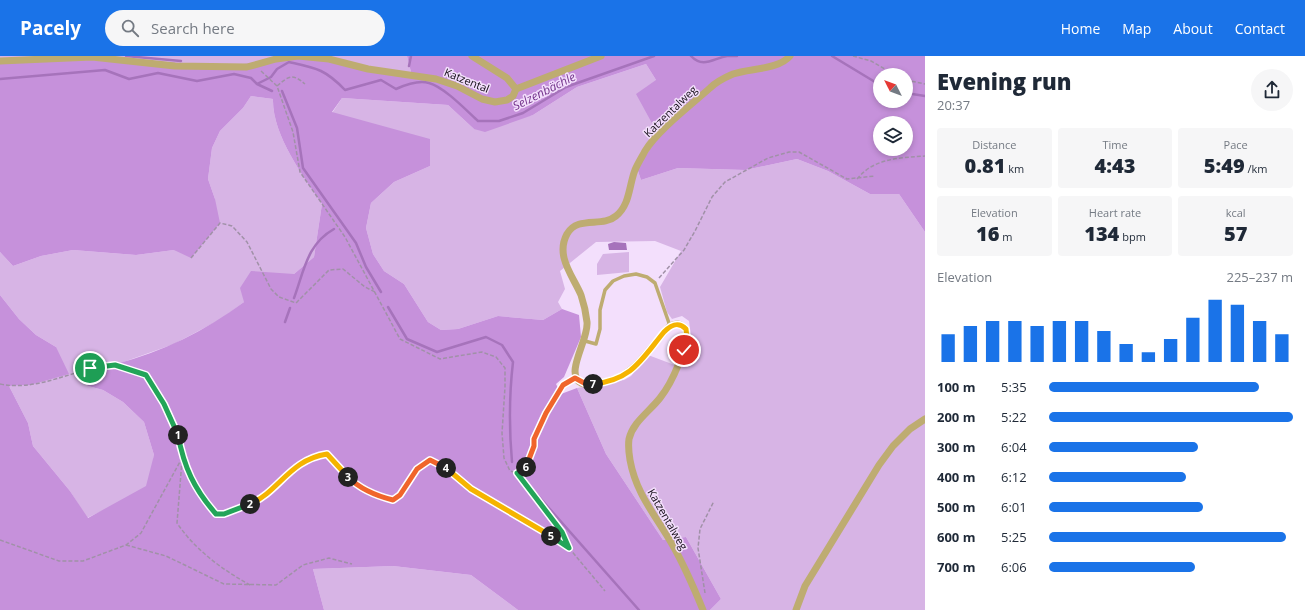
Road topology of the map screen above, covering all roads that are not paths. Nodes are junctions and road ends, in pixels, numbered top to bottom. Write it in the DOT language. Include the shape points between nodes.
graph roads {
  1 [pos="472,56"];
  2 [pos="601,56"];
  3 [pos="790,56"];
  4 [pos="0,61"];
  5 [pos="516,89"];
  6 [pos="670,326"];
  7 [pos="585,341"];
  8 [pos="925,419"];
  9 [pos="702,606"];
  10 [pos="796,610"];
  1 -- 5 [label="street" via="507,78"];
  2 -- 5 [label="street"];
  3 -- 7 [label="street, Katzentalweg" via="787,60 733,74 712,86 658,135 646,150 635,170 624,208 616,217 587,222 575,226 568,232 563,246 563,256 586,310 588,323"];
  4 -- 5 [label="street, Katzental" via="92,57 175,66 247,67 298,56 330,59 368,69 436,79 495,102 507,100 513,96"];
  6 -- 7 [label="street, Katzentalweg" via="640,362 622,378 607,382 586,384 575,378 575,366"];
  6 -- 7 [label="lane" via="655,283 636,274 624,276 613,281 602,297 600,329 596,344"];
  6 -- 9 [label="street, Katzentalweg" via="682,324 686,329 684,350 660,398 633,430 629,440 629,453 638,490 672,544"];
  8 -- 10 [label="street" via="910,429 893,446 879,465 805,586"];
}
